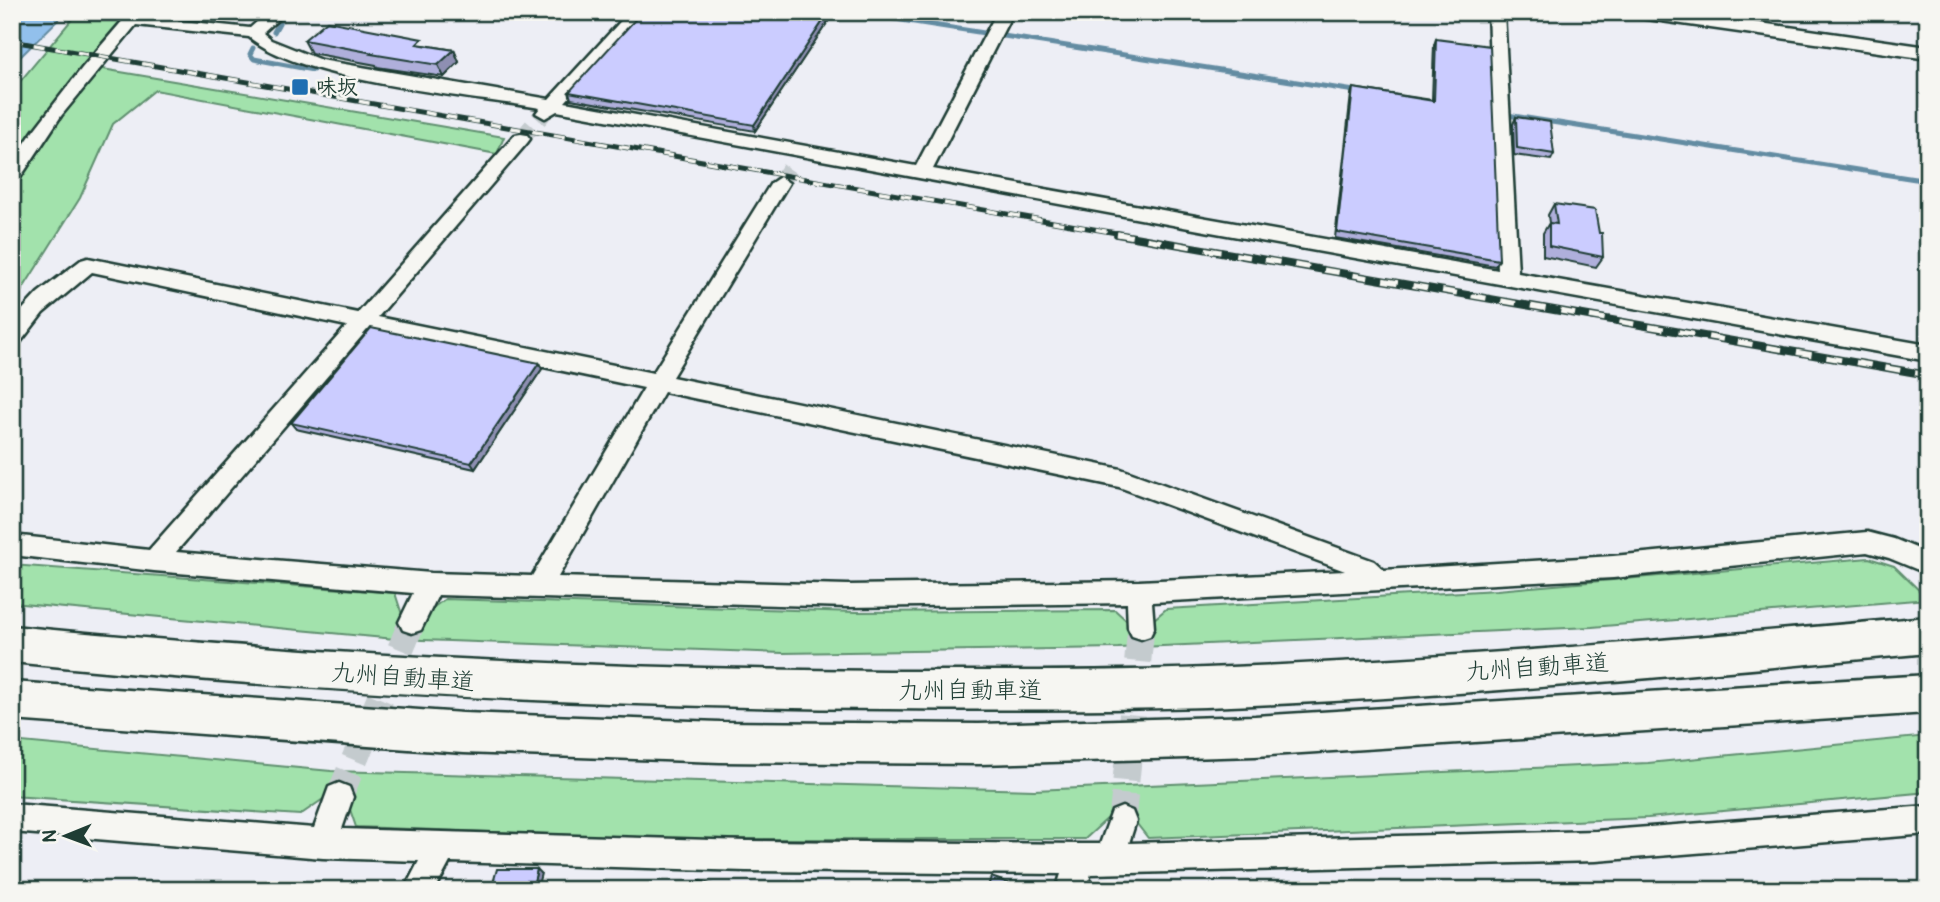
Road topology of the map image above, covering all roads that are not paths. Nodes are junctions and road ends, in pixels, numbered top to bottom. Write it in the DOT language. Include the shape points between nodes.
graph roads {
  1 [pos="278,12"];
  2 [pos="638,12"];
  3 [pos="1005,12"];
  4 [pos="1496,12"];
  5 [pos="1640,12"];
  6 [pos="135,16"];
  7 [pos="253,33"];
  8 [pos="1928,53"];
  9 [pos="549,109"];
  10 [pos="521,139"];
  11 [pos="801,151"];
  12 [pos="922,172"];
  13 [pos="12,177"];
  14 [pos="1508,279"];
  15 [pos="362,322"];
  16 [pos="12,339"];
  17 [pos="1928,353"];
  18 [pos="659,381"];
  19 [pos="12,545"];
  20 [pos="153,561"];
  21 [pos="1928,565"];
  22 [pos="1380,581"];
  23 [pos="431,584"];
  24 [pos="539,587"];
  25 [pos="1139,592"];
  26 [pos="412,622"];
  27 [pos="1141,628"];
  28 [pos="1928,635"];
  29 [pos="12,645"];
  30 [pos="1928,694"];
  31 [pos="12,701"];
  32 [pos="339,797"];
  33 [pos="12,818"];
  34 [pos="1928,820"];
  35 [pos="1122,821"];
  36 [pos="323,843"];
  37 [pos="443,845"];
  38 [pos="1096,858"];
  39 [pos="419,890"];
  40 [pos="1070,890"];
  1 -- 7 [label="street"];
  2 -- 9 [label="street"];
  3 -- 12 [label="street"];
  4 -- 14 [label="street"];
  5 -- 8 [label="main road"];
  6 -- 7 [label="street"];
  6 -- 13 [label="street" via="41,131"];
  7 -- 9 [label="street" via="265,43 316,64"];
  9 -- 11 [label="street"];
  10 -- 15 [label="street"];
  11 -- 12 [label="street"];
  11 -- 18 [label="street"];
  12 -- 14 [label="street"];
  14 -- 17 [label="street"];
  15 -- 16 [label="street" via="88,265 30,314"];
  15 -- 18 [label="street"];
  15 -- 20 [label="street"];
  18 -- 22 [label="street" via="1121,478 1365,568"];
  18 -- 24 [label="street"];
  19 -- 20 [label="street"];
  20 -- 23 [label="street"];
  21 -- 22 [label="street" via="1867,542 1612,567"];
  22 -- 25 [label="street"];
  23 -- 24 [label="street"];
  23 -- 26 [label="street"];
  24 -- 25 [label="street" via="848,596"];
  25 -- 27 [label="street"];
  28 -- 29 [label="highway, 九州自動車道" via="1605,663 1244,686 976,690 729,690 479,682"];
  30 -- 31 [label="highway" via="1269,735 979,744 720,742 463,733"];
  32 -- 36 [label="street"];
  33 -- 36 [label="street"];
  34 -- 38 [label="street" via="1596,846"];
  35 -- 38 [label="street"];
  36 -- 37 [label="street"];
  37 -- 38 [label="street" via="746,856"];
  37 -- 39 [label="street"];
  38 -- 40 [label="street"];
}
